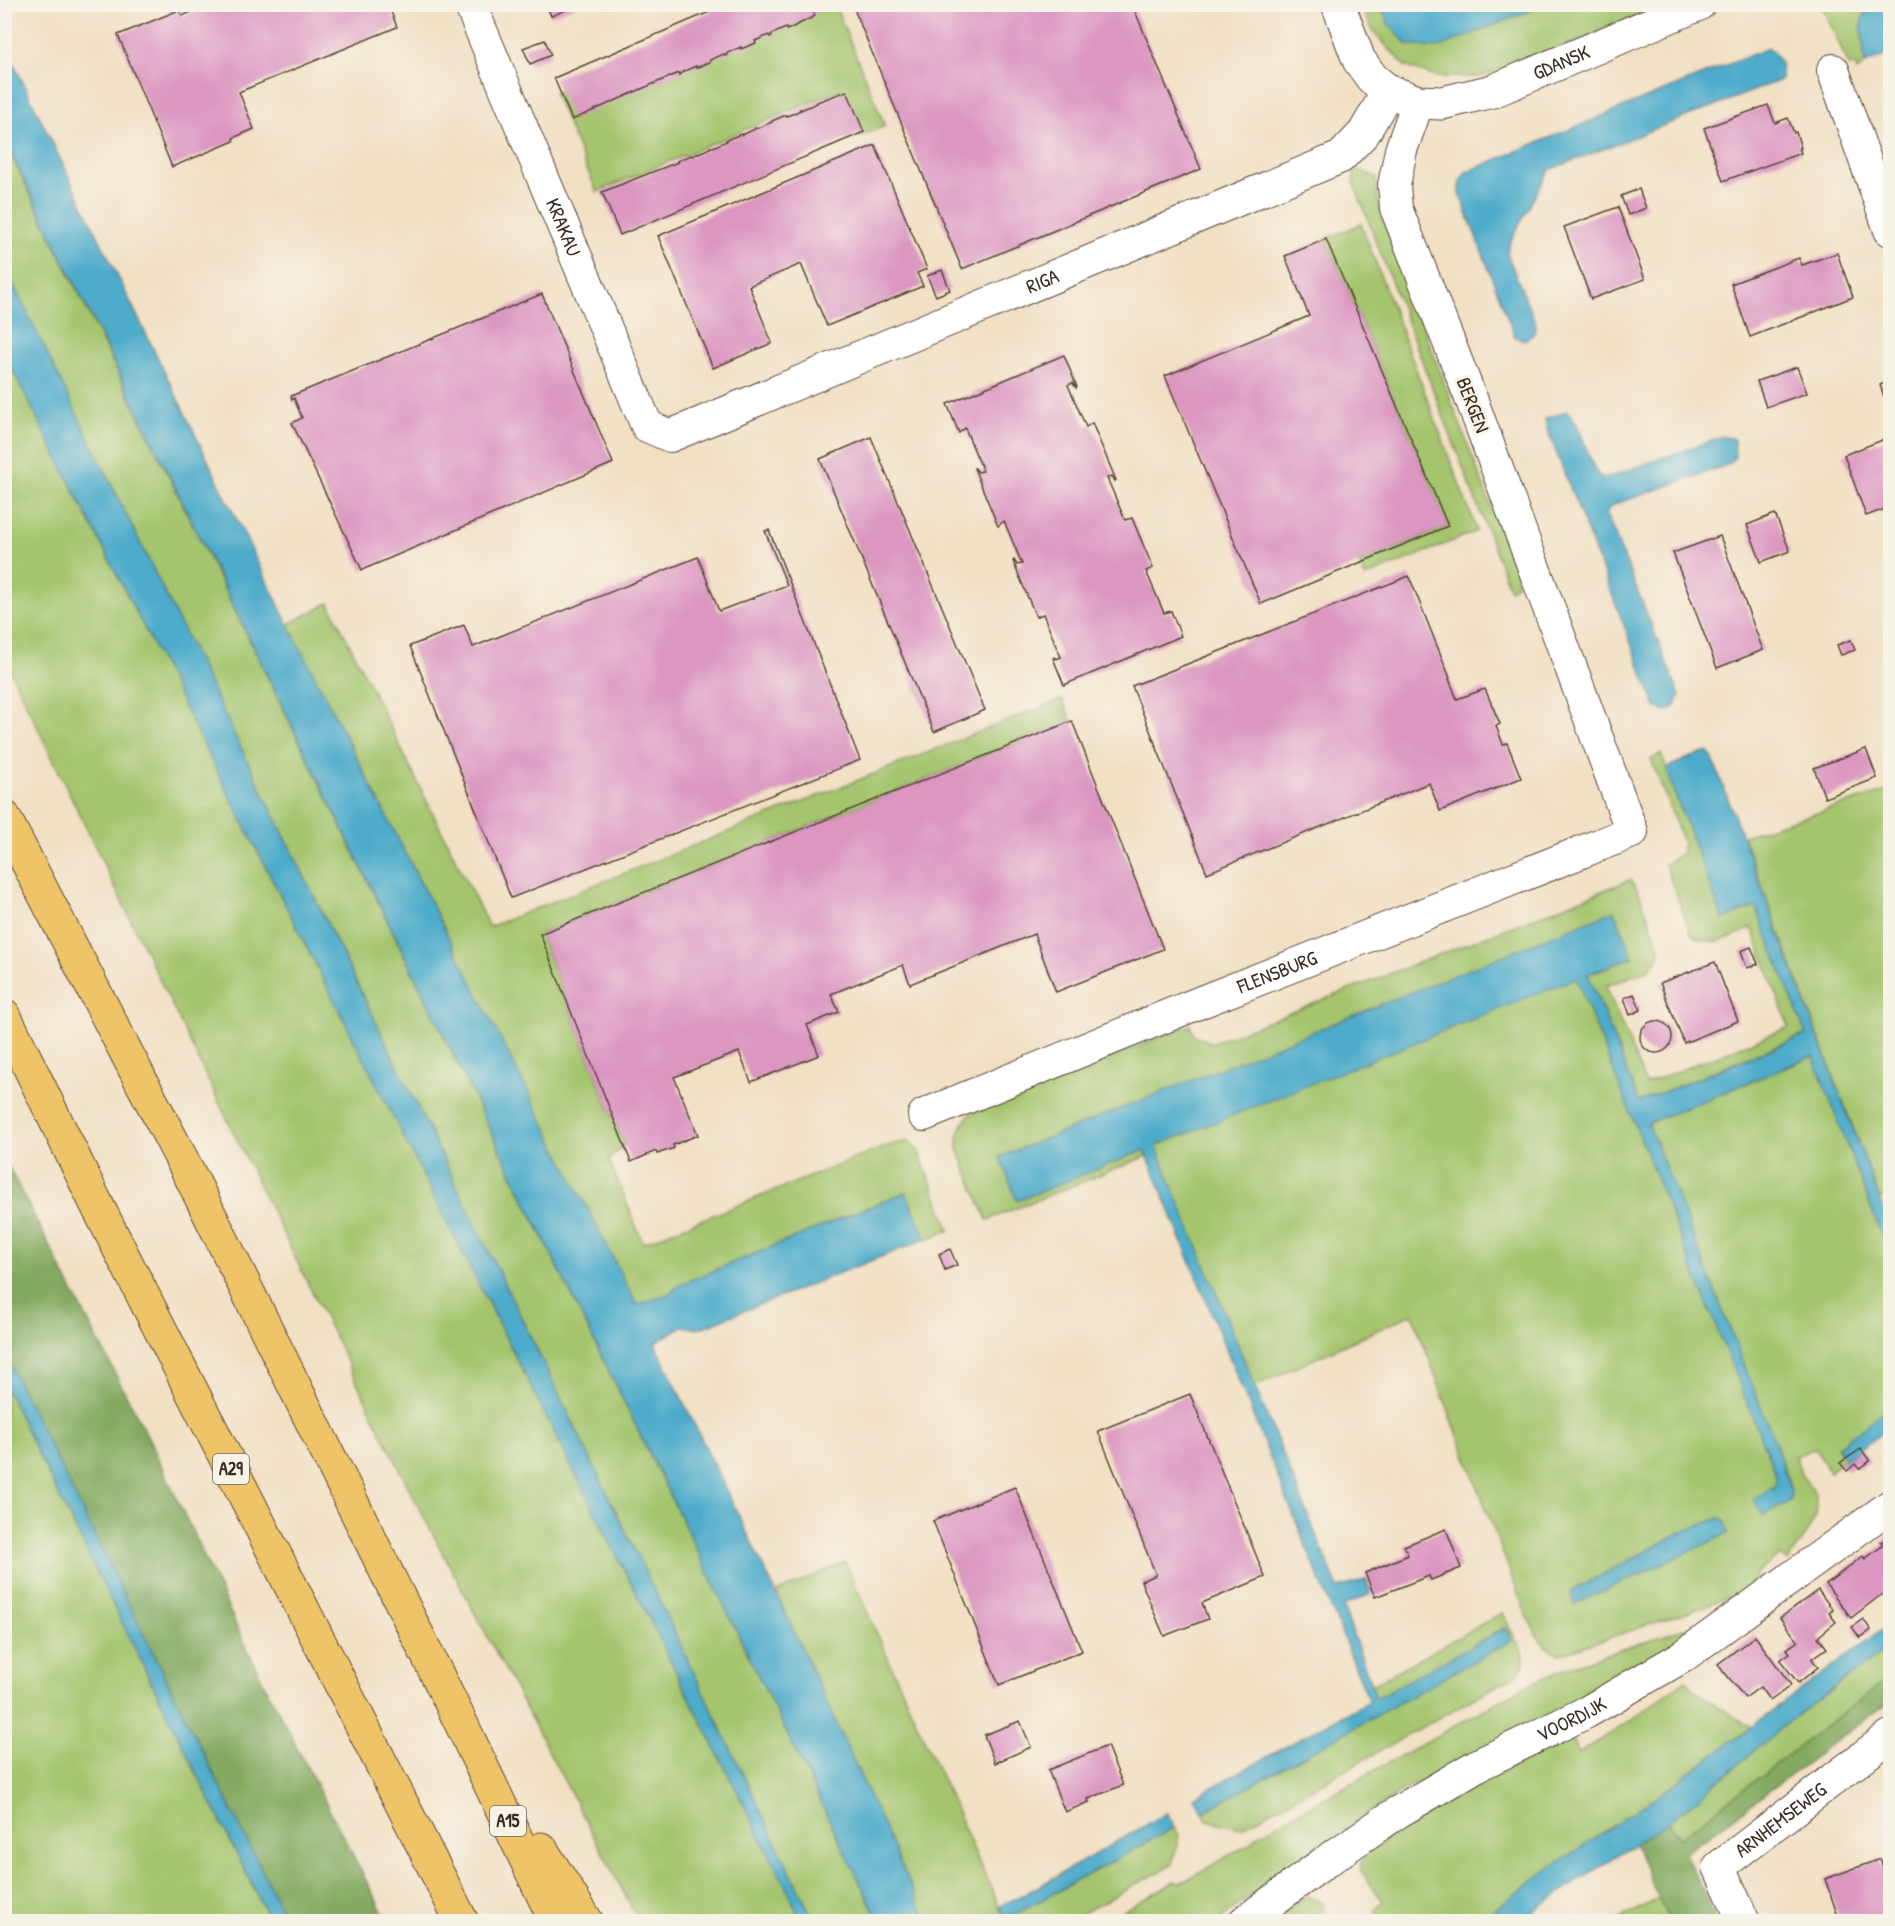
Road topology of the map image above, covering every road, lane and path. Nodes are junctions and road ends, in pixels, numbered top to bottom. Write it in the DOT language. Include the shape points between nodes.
graph roads {
  1 [pos="470,4"];
  2 [pos="1338,4"];
  3 [pos="1699,4"];
  4 [pos="1833,70"];
  5 [pos="1403,97"];
  6 [pos="1890,230"];
  7 [pos="670,436"];
  8 [pos="4,817"];
  9 [pos="1632,832"];
  10 [pos="4,1015"];
  11 [pos="924,1115"];
  12 [pos="1890,1506"];
  13 [pos="460,1721"];
  14 [pos="1890,1736"];
  15 [pos="462,1922"];
  16 [pos="556,1922"];
  17 [pos="587,1922"];
  18 [pos="1244,1922"];
  19 [pos="1743,1922"];
  1 -- 7 [label="street, KRAKAU" via="647,426"];
  2 -- 5 [label="street" via="1359,60 1372,78"];
  3 -- 5 [label="street, GDANSK" via="1493,91 1442,103"];
  4 -- 6 [label="street"];
  5 -- 7 [label="street, RIGA" via="1341,157"];
  5 -- 9 [label="street, BERGEN" via="1401,150 1394,185 1396,208"];
  8 -- 13 [label="highway" via="194,1184"];
  9 -- 11 [label="street, FLENSBURG"];
  10 -- 15 [label="highway, A29"];
  12 -- 18 [label="street, VOORDIJK" via="1682,1658 1587,1712 1476,1766 1398,1812"];
  13 -- 16 [label="highway, A15"];
  13 -- 17 [label="highway"];
  14 -- 19 [label="street, ARNHEMSEWEG" via="1719,1867"];
}
